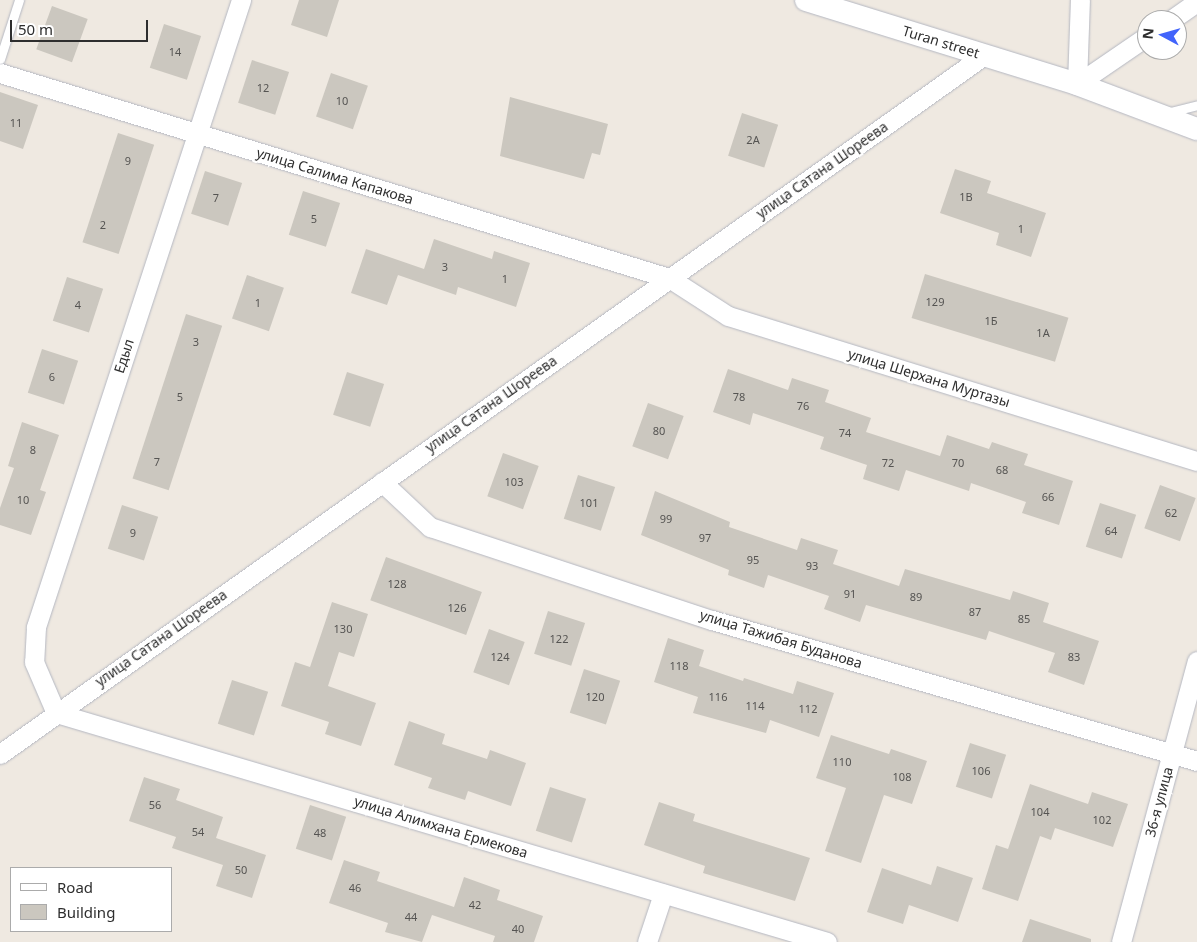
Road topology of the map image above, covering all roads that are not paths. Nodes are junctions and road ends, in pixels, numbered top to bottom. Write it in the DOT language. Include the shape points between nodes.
graph roads {
  1 [pos="19,0"];
  2 [pos="241,0"];
  3 [pos="806,0"];
  4 [pos="1080,0"];
  5 [pos="1197,2"];
  6 [pos="1185,10"];
  7 [pos="1137,43"];
  8 [pos="983,56"];
  9 [pos="0,59"];
  10 [pos="0,73"];
  11 [pos="1077,84"];
  12 [pos="1197,105"];
  13 [pos="1163,113"];
  14 [pos="1197,129"];
  15 [pos="196,133"];
  16 [pos="669,278"];
  17 [pos="1197,461"];
  18 [pos="382,482"];
  19 [pos="1197,661"];
  20 [pos="56,713"];
  21 [pos="0,754"];
  22 [pos="1172,754"];
  23 [pos="1197,762"];
  24 [pos="663,894"];
  25 [pos="647,942"];
  26 [pos="827,942"];
  27 [pos="1121,942"];
  1 -- 9 [label="lane"];
  2 -- 15 [label="street, Едыл"];
  3 -- 8 [label="street, Turan street"];
  4 -- 11 [label="street"];
  5 -- 6 [label="street"];
  7 -- 11 [label="street"];
  8 -- 11 [label="street, Turan street"];
  8 -- 16 [label="street, улица Сатана Шореева"];
  10 -- 15 [label="street, улица Салима Капакова"];
  11 -- 13 [label="street, Turan street"];
  12 -- 13 [label="lane"];
  13 -- 14 [label="street, Turan street"];
  15 -- 16 [label="street, улица Салима Капакова"];
  15 -- 20 [label="street, Едыл" via="36,627 34,662"];
  16 -- 17 [label="street, улица Шерхана Муртазы" via="728,316"];
  16 -- 18 [label="street, улица Сатана Шореева"];
  18 -- 20 [label="street, улица Сатана Шореева"];
  18 -- 22 [label="street, улица Тажибая Буданова" via="430,527 712,620"];
  19 -- 22 [label="street, 36-я улица"];
  20 -- 21 [label="street, улица Сатана Шореева"];
  20 -- 24 [label="street, улица Алимхана Ермекова"];
  22 -- 23 [label="street, улица Тажибая Буданова"];
  22 -- 27 [label="street, 36-я улица"];
  24 -- 25 [label="street"];
  24 -- 26 [label="street, улица Алимхана Ермекова"];
}
